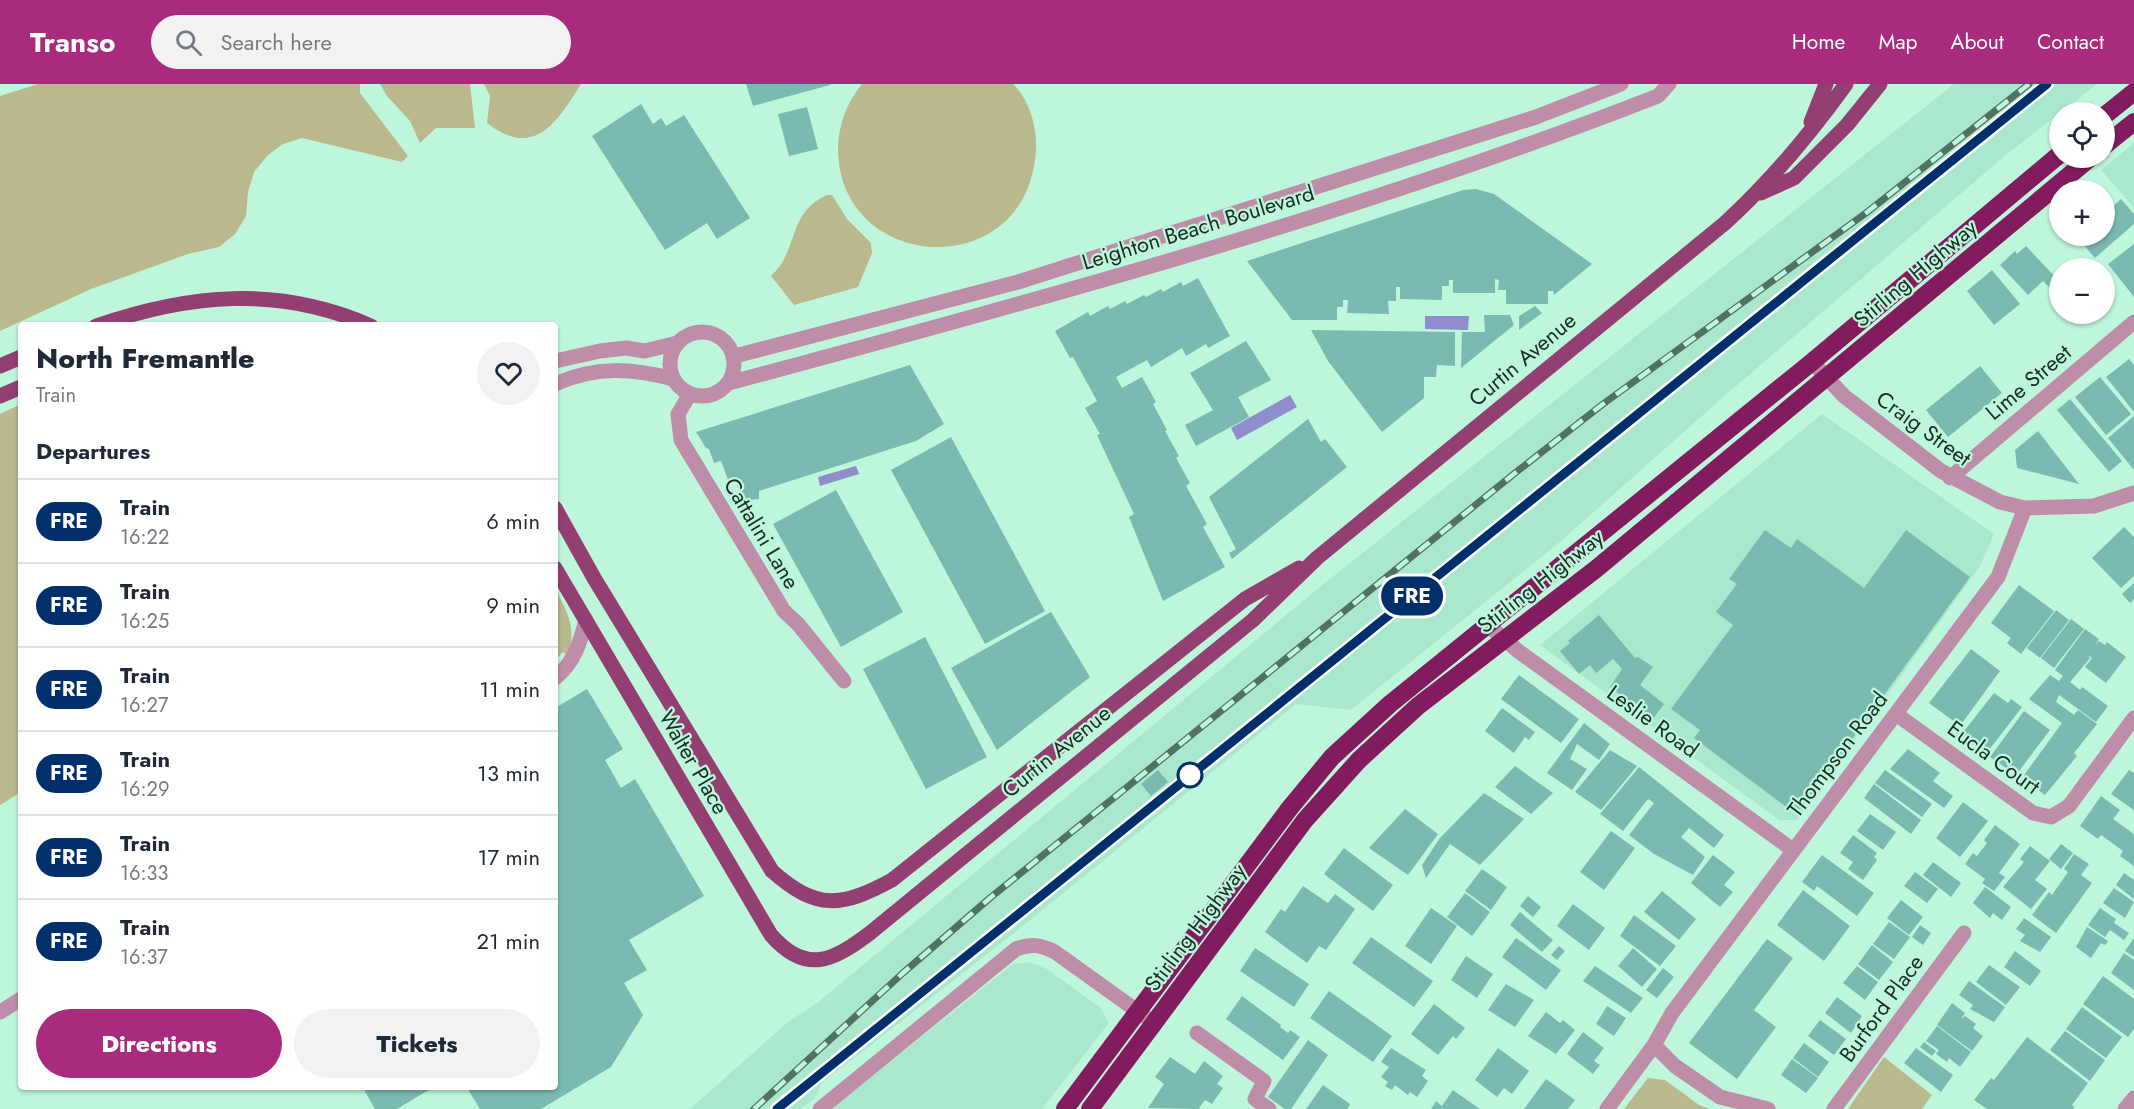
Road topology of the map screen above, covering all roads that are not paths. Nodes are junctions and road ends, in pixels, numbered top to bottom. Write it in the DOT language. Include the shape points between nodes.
graph roads {
  1 [pos="1621,84"];
  2 [pos="1669,84"];
  3 [pos="1826,84"];
  4 [pos="1846,84"];
  5 [pos="1880,84"];
  6 [pos="2134,92"];
  7 [pos="2115,107"];
  8 [pos="2134,122"];
  9 [pos="2115,137"];
  10 [pos="1804,139"];
  11 [pos="2049,163"];
  12 [pos="2078,168"];
  13 [pos="1755,195"];
  14 [pos="2134,321"];
  15 [pos="107,322"];
  16 [pos="359,322"];
  17 [pos="677,343"];
  18 [pos="735,356"];
  19 [pos="18,358"];
  20 [pos="558,360"];
  21 [pos="1812,362"];
  22 [pos="0,366"];
  23 [pos="1825,378"];
  24 [pos="673,379"];
  25 [pos="558,383"];
  26 [pos="729,383"];
  27 [pos="18,388"];
  28 [pos="690,394"];
  29 [pos="0,396"];
  30 [pos="1950,478"];
  31 [pos="2134,493"];
  32 [pos="2025,508"];
  33 [pos="558,513"];
  34 [pos="1317,558"];
  35 [pos="558,573"];
  36 [pos="586,620"];
  37 [pos="1488,625"];
  38 [pos="1504,640"];
  39 [pos="558,676"];
  40 [pos="844,681"];
  41 [pos="1896,714"];
  42 [pos="2134,718"];
  43 [pos="1793,850"];
  44 [pos="814,898"];
  45 [pos="1964,933"];
  46 [pos="812,961"];
  47 [pos="18,1001"];
  48 [pos="0,1012"];
  49 [pos="1138,1012"];
  50 [pos="1154,1023"];
  51 [pos="1197,1032"];
  52 [pos="1654,1045"];
  53 [pos="2134,1098"];
  54 [pos="820,1109"];
  55 [pos="1065,1109"];
  56 [pos="1090,1109"];
  57 [pos="1269,1109"];
  58 [pos="1606,1109"];
  59 [pos="1768,1109"];
  60 [pos="1834,1109"];
  61 [pos="2126,1109"];
  1 -- 18 [label="street, Leighton Beach Boulevard" via="1525,121 1018,282"];
  2 -- 26 [label="street, Leighton Beach Boulevard" via="1658,96 1545,140 1208,251"];
  3 -- 10 [label="main road"];
  4 -- 10 [label="main road, Curtin Avenue"];
  5 -- 13 [label="main road, Curtin Avenue" via="1794,178"];
  6 -- 7 [label="highway"];
  8 -- 9 [label="highway"];
  10 -- 13 [label="main road, Curtin Avenue"];
  11 -- 21 [label="highway, Stirling Highway"];
  12 -- 23 [label="highway, Stirling Highway"];
  13 -- 34 [label="main road, Curtin Avenue"];
  14 -- 30 [label="street, Lime Street"];
  15 -- 16 [label="main road" via="144,309 221,298 309,305"];
  17 -- 18 [label="street" via="691,333 708,332 718,335"];
  17 -- 20 [label="street" via="645,351 626,348"];
  17 -- 24 [label="street" via="671,355"];
  18 -- 26 [label="street"];
  19 -- 22 [label="main road"];
  21 -- 23 [label="street, Craig Street"];
  21 -- 37 [label="highway, Stirling Highway"];
  23 -- 30 [label="street, Craig Street"];
  23 -- 38 [label="highway, Stirling Highway" via="1596,569"];
  24 -- 25 [label="street" via="624,369 582,374"];
  24 -- 28 [label="street"];
  26 -- 28 [label="street" via="712,395"];
  27 -- 29 [label="main road"];
  28 -- 40 [label="street, Cattalini Lane" via="678,414 681,440 784,611"];
  30 -- 32 [label="street, Craig Street" via="2000,502"];
  31 -- 32 [label="street" via="2094,506"];
  32 -- 41 [label="street, Thompson Road" via="1998,577"];
  33 -- 44 [label="main road, Walter Place" via="772,871 793,890"];
  34 -- 44 [label="main road, Curtin Avenue" via="1245,599 892,880 849,900"];
  34 -- 46 [label="main road, Curtin Avenue" via="1253,620 870,933 848,950"];
  35 -- 36 [label="main road, Walter Place"];
  36 -- 39 [label="street" via="576,652"];
  36 -- 46 [label="main road, Walter Place" via="771,935 795,956"];
  37 -- 38 [label="street, Leslie Road"];
  37 -- 49 [label="highway, Stirling Highway" via="1332,757"];
  38 -- 43 [label="street, Leslie Road"];
  38 -- 50 [label="highway, Stirling Highway" via="1414,709 1336,784"];
  41 -- 42 [label="street, Eucla Court" via="2033,813 2051,818 2069,806"];
  41 -- 43 [label="street, Thompson Road"];
  43 -- 52 [label="street, Thompson Road" via="1672,1013"];
  45 -- 60 [label="street, Burford Place"];
  47 -- 48 [label="street"];
  49 -- 50 [label="street"];
  49 -- 54 [label="street" via="1055,952 1025,946 1016,949"];
  49 -- 55 [label="highway, Stirling Highway"];
  50 -- 56 [label="highway, Stirling Highway"];
  51 -- 57 [label="street" via="1264,1082 1256,1099"];
  52 -- 58 [label="street, Thompson Road"];
  52 -- 59 [label="street" via="1675,1066 1720,1097"];
  53 -- 61 [label="street"];
}
